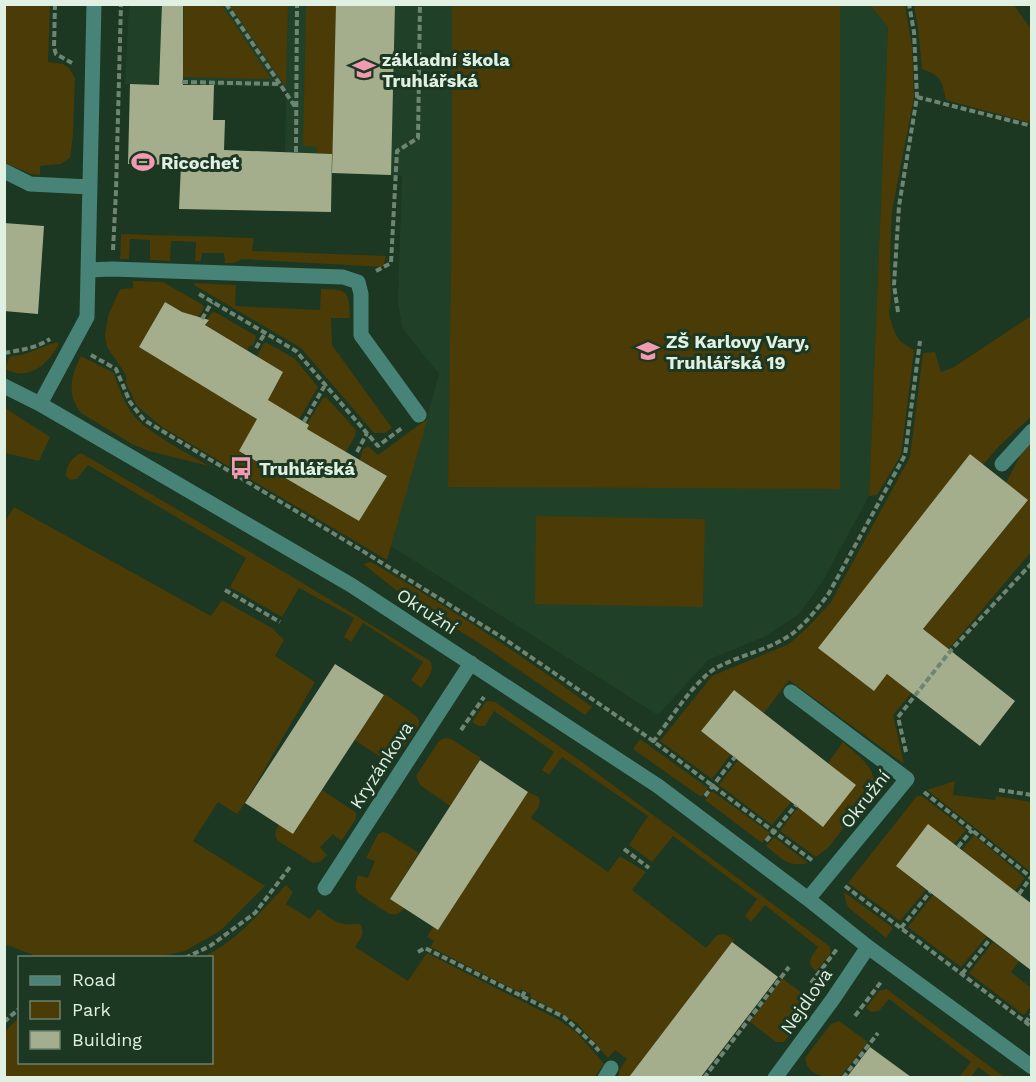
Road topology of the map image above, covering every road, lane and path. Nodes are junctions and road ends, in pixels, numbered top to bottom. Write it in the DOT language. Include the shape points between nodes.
graph roads {
  1 [pos="55,4"];
  2 [pos="94,4"];
  3 [pos="122,4"];
  4 [pos="226,4"];
  5 [pos="297,4"];
  6 [pos="420,4"];
  7 [pos="909,4"];
  8 [pos="75,68"];
  9 [pos="182,82"];
  10 [pos="279,84"];
  11 [pos="917,97"];
  12 [pos="296,109"];
  13 [pos="1032,126"];
  14 [pos="296,152"];
  15 [pos="4,171"];
  16 [pos="90,187"];
  17 [pos="112,269"];
  18 [pos="88,270"];
  19 [pos="358,282"];
  20 [pos="194,292"];
  21 [pos="212,302"];
  22 [pos="898,312"];
  23 [pos="202,319"];
  24 [pos="265,333"];
  25 [pos="55,335"];
  26 [pos="920,341"];
  27 [pos="256,348"];
  28 [pos="4,353"];
  29 [pos="87,353"];
  30 [pos="325,385"];
  31 [pos="4,386"];
  32 [pos="40,404"];
  33 [pos="419,415"];
  34 [pos="304,422"];
  35 [pos="1032,431"];
  36 [pos="367,433"];
  37 [pos="357,452"];
  38 [pos="1002,464"];
  39 [pos="1032,563"];
  40 [pos="225,590"];
  41 [pos="280,622"];
  42 [pos="471,663"];
  43 [pos="791,692"];
  44 [pos="487,693"];
  45 [pos="461,730"];
  46 [pos="653,742"];
  47 [pos="735,757"];
  48 [pos="907,779"];
  49 [pos="712,786"];
  50 [pos="999,790"];
  51 [pos="1032,795"];
  52 [pos="703,799"];
  53 [pos="796,805"];
  54 [pos="972,830"];
  55 [pos="774,832"];
  56 [pos="764,844"];
  57 [pos="958,847"];
  58 [pos="624,849"];
  59 [pos="290,867"];
  60 [pos="649,868"];
  61 [pos="830,874"];
  62 [pos="1031,878"];
  63 [pos="325,888"];
  64 [pos="930,892"];
  65 [pos="1018,894"];
  66 [pos="808,899"];
  67 [pos="902,928"];
  68 [pos="990,939"];
  69 [pos="828,942"];
  70 [pos="868,947"];
  71 [pos="418,952"];
  72 [pos="186,956"];
  73 [pos="789,967"];
  74 [pos="962,974"];
  75 [pos="881,981"];
  76 [pos="811,983"];
  77 [pos="525,991"];
  78 [pos="522,997"];
  79 [pos="18,1010"];
  80 [pos="1032,1014"];
  81 [pos="855,1016"];
  82 [pos="4,1022"];
  83 [pos="1025,1023"];
  84 [pos="1032,1027"];
  85 [pos="878,1033"];
  86 [pos="1032,1067"];
  87 [pos="608,1073"];
  88 [pos="704,1077"];
  89 [pos="775,1077"];
  90 [pos="843,1077"];
  1 -- 8 [label="path" via="54,48"];
  2 -- 16 [label="street"];
  3 -- 17 [label="path"];
  4 -- 10 [label="path"];
  5 -- 12 [label="path"];
  6 -- 19 [label="path" via="418,138 397,151 391,263"];
  7 -- 11 [label="path"];
  9 -- 10 [label="path"];
  10 -- 12 [label="path"];
  11 -- 13 [label="path"];
  11 -- 22 [label="path" via="899,206 894,285"];
  12 -- 14 [label="path"];
  15 -- 16 [label="street" via="30,184"];
  16 -- 18 [label="street"];
  17 -- 18 [label="street"];
  17 -- 19 [label="street" via="343,277"];
  18 -- 32 [label="street" via="87,317"];
  19 -- 33 [label="street" via="361,335"];
  20 -- 21 [label="path"];
  21 -- 23 [label="path"];
  21 -- 24 [label="path"];
  24 -- 27 [label="path"];
  24 -- 30 [label="path" via="296,351"];
  25 -- 28 [label="path" via="30,348"];
  26 -- 46 [label="path" via="905,455 829,593 792,634 716,668 702,679"];
  29 -- 46 [label="path" via="116,369 130,402 144,420 503,638"];
  30 -- 34 [label="path"];
  30 -- 36 [label="path"];
  31 -- 32 [label="street, Okružní"];
  32 -- 42 [label="street, Okružní" via="351,585"];
  33 -- 36 [label="path" via="378,446"];
  35 -- 38 [label="street"];
  36 -- 37 [label="path"];
  39 -- 48 [label="path" via="952,649 898,717 910,764"];
  40 -- 41 [label="path"];
  42 -- 63 [label="street, Kryzánkova"];
  42 -- 66 [label="street, Okružní" via="658,786"];
  43 -- 48 [label="street, Okružní"];
  44 -- 45 [label="path"];
  46 -- 49 [label="path"];
  47 -- 49 [label="path"];
  48 -- 54 [label="path"];
  48 -- 61 [label="street, Okružní"];
  49 -- 52 [label="path"];
  49 -- 55 [label="path"];
  50 -- 51 [label="path"];
  53 -- 55 [label="path"];
  54 -- 57 [label="path"];
  54 -- 62 [label="path"];
  55 -- 56 [label="path"];
  55 -- 61 [label="path"];
  58 -- 60 [label="path"];
  59 -- 72 [label="path" via="255,913 210,946"];
  61 -- 66 [label="street, Okružní"];
  61 -- 67 [label="path"];
  62 -- 65 [label="path"];
  64 -- 67 [label="path"];
  66 -- 70 [label="street, Okružní"];
  67 -- 74 [label="path"];
  68 -- 74 [label="path"];
  69 -- 76 [label="path" via="837,949"];
  70 -- 86 [label="street, Okružní"];
  70 -- 89 [label="street, Nejdlova"];
  71 -- 78 [label="path" via="425,948"];
  73 -- 88 [label="path"];
  74 -- 83 [label="path"];
  75 -- 81 [label="path"];
  77 -- 78 [label="path"];
  78 -- 87 [label="path" via="564,1017 607,1060"];
  79 -- 82 [label="path"];
  80 -- 83 [label="path"];
  83 -- 84 [label="path"];
  85 -- 90 [label="path"];
}
